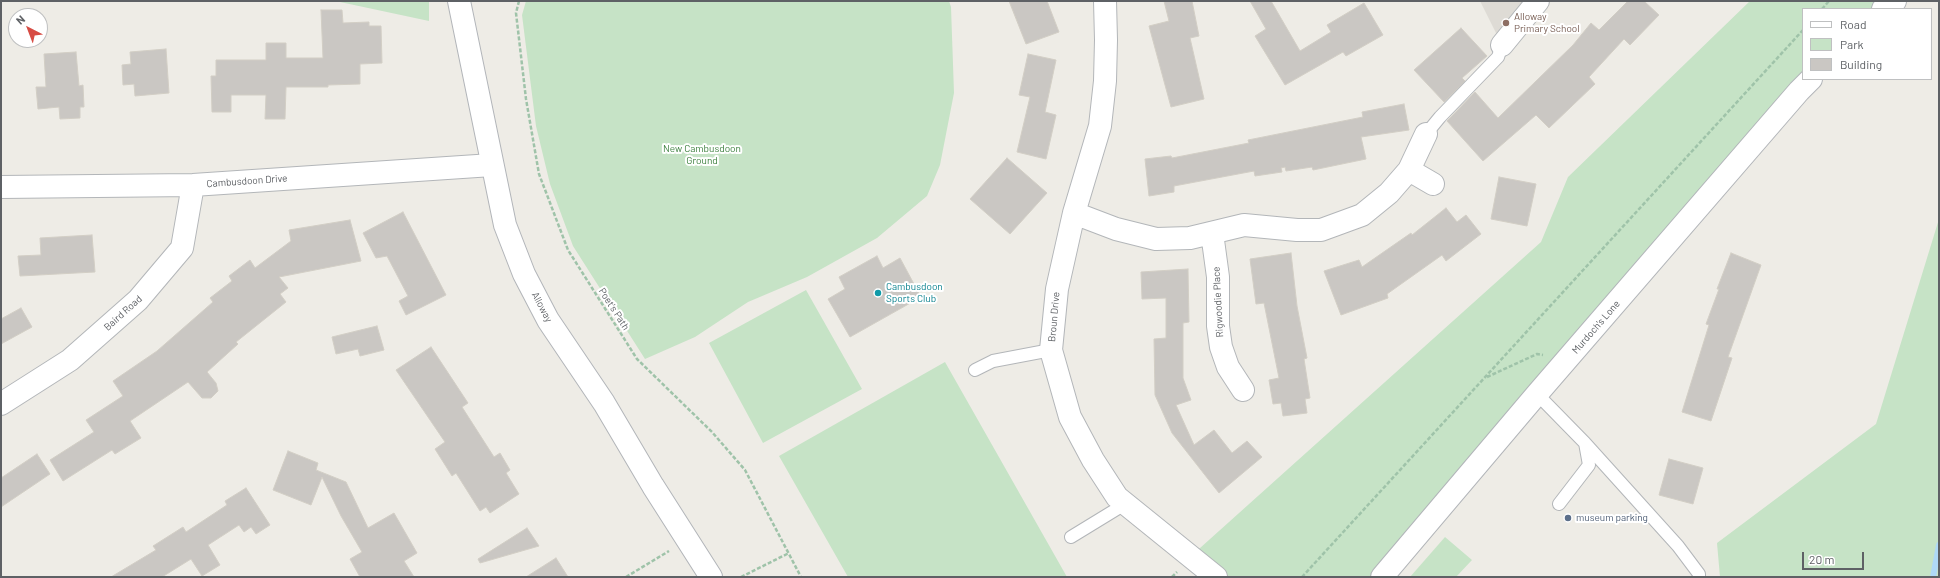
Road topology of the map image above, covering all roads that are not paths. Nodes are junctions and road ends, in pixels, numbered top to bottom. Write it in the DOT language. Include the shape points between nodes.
graph roads {
  1 [pos="459,1"];
  2 [pos="1104,1"];
  3 [pos="1538,1"];
  4 [pos="1895,1"];
  5 [pos="1884,8"];
  6 [pos="1502,44"];
  7 [pos="1810,80"];
  8 [pos="1426,134"];
  9 [pos="492,164"];
  10 [pos="1409,170"];
  11 [pos="1433,184"];
  12 [pos="193,185"];
  13 [pos="1,187"];
  14 [pos="1074,213"];
  15 [pos="1212,233"];
  16 [pos="1051,350"];
  17 [pos="975,370"];
  18 [pos="1243,390"];
  19 [pos="1537,394"];
  20 [pos="1,404"];
  21 [pos="1586,443"];
  22 [pos="1125,504"];
  23 [pos="1558,504"];
  24 [pos="1071,537"];
  25 [pos="711,577"];
  26 [pos="1216,577"];
  27 [pos="1382,577"];
  28 [pos="1699,577"];
  1 -- 9 [label="street, Alloway"];
  2 -- 14 [label="street, Broun Drive" via="1105,81 1100,126"];
  3 -- 6 [label="street"];
  4 -- 5 [label="street"];
  6 -- 8 [label="lane" via="1498,57 1440,116"];
  7 -- 19 [label="street, Murdoch's Lone"];
  8 -- 10 [label="street"];
  9 -- 12 [label="street, Cambusdoon Drive"];
  9 -- 25 [label="street, Alloway" via="505,225 524,274 548,320 604,403"];
  10 -- 11 [label="street"];
  10 -- 15 [label="street" via="1389,193 1362,215 1321,230 1244,225"];
  12 -- 13 [label="street, Cambusdoon Drive"];
  12 -- 20 [label="street, Baird Road" via="182,248 138,300 70,360"];
  14 -- 15 [label="street" via="1116,229 1156,239 1190,238"];
  14 -- 16 [label="street, Broun Drive" via="1056,290"];
  15 -- 18 [label="street, Rigwoodie Place" via="1218,277 1218,326 1221,347 1228,367"];
  16 -- 17 [label="lane" via="993,361"];
  16 -- 22 [label="street, Broun Drive" via="1070,417 1093,460 1117,497"];
  19 -- 21 [label="lane"];
  19 -- 27 [label="street, Murdoch's Lone"];
  21 -- 23 [label="lane" via="1589,465"];
  21 -- 28 [label="lane" via="1678,546"];
  22 -- 24 [label="lane"];
  22 -- 26 [label="street, Broun Drive"];
}
